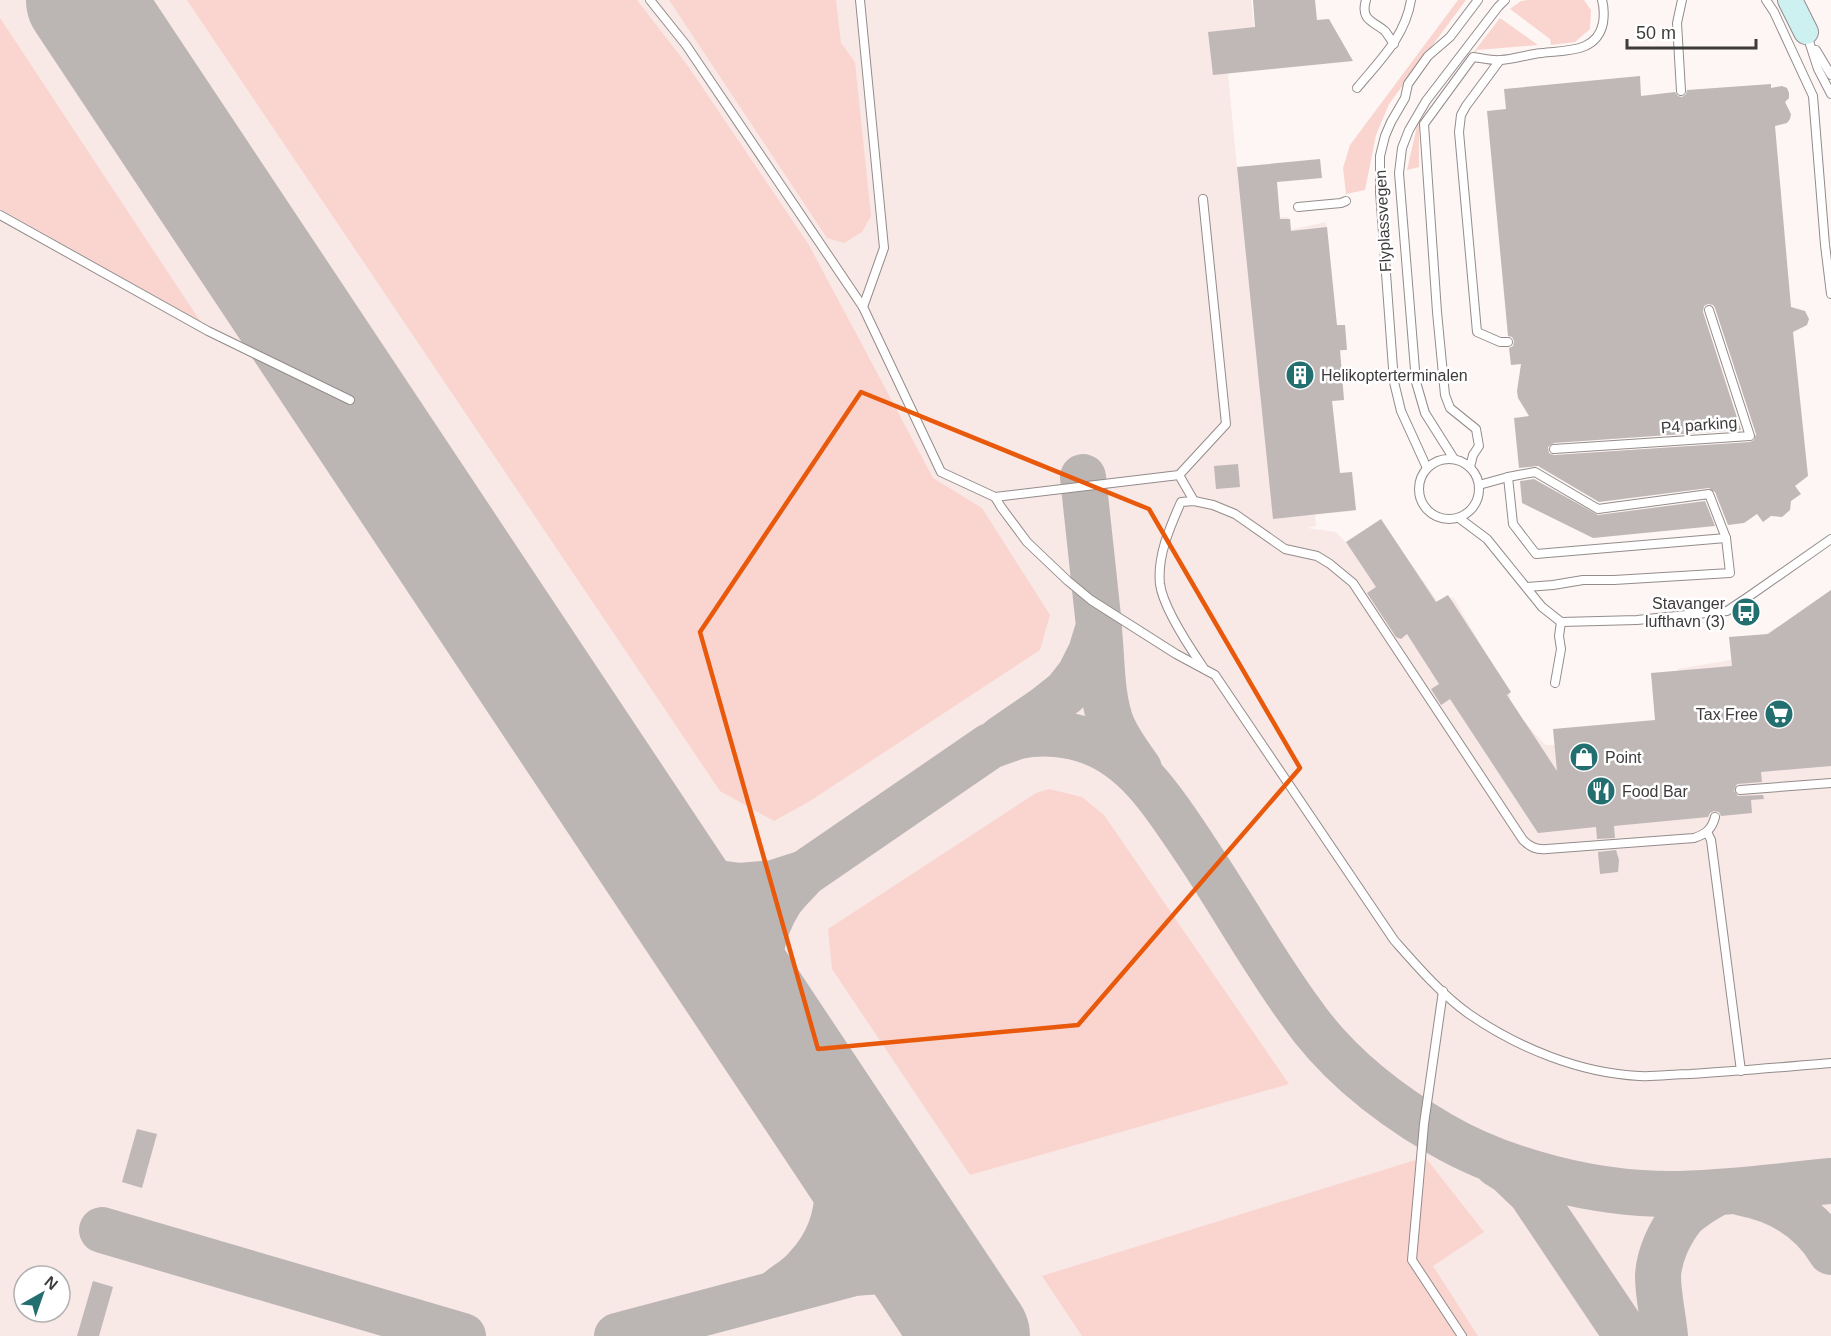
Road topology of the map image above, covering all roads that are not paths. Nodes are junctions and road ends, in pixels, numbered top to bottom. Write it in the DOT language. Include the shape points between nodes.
graph roads {
  1 [pos="650,0"];
  2 [pos="860,0"];
  3 [pos="1366,0"];
  4 [pos="1411,0"];
  5 [pos="1478,0"];
  6 [pos="1505,0"];
  7 [pos="1602,0"];
  8 [pos="1682,0"];
  9 [pos="1766,0"];
  10 [pos="1790,0"];
  11 [pos="1806,32"];
  12 [pos="1394,44"];
  13 [pos="1500,60"];
  14 [pos="1831,75"];
  15 [pos="1357,88"];
  16 [pos="1681,91"];
  17 [pos="1831,94"];
  18 [pos="1203,199"];
  19 [pos="1346,201"];
  20 [pos="1298,207"];
  21 [pos="0,215"];
  22 [pos="1831,294"];
  23 [pos="863,307"];
  24 [pos="1709,310"];
  25 [pos="1508,342"];
  26 [pos="350,400"];
  27 [pos="1554,449"];
  28 [pos="1454,459"];
  29 [pos="1470,467"];
  30 [pos="1427,468"];
  31 [pos="1179,475"];
  32 [pos="1508,477"];
  33 [pos="1479,485"];
  34 [pos="995,496"];
  35 [pos="1194,501"];
  36 [pos="1459,518"];
  37 [pos="1726,537"];
  38 [pos="1831,539"];
  39 [pos="1527,587"];
  40 [pos="1561,622"];
  41 [pos="1205,670"];
  42 [pos="1555,683"];
  43 [pos="1831,783"];
  44 [pos="1740,790"];
  45 [pos="1715,817"];
  46 [pos="1707,832"];
  47 [pos="1443,991"];
  48 [pos="1831,1063"];
  49 [pos="1741,1071"];
  50 [pos="1462,1336"];
  1 -- 23 [label="lane" via="686,45"];
  2 -- 23 [label="lane" via="885,248"];
  3 -- 12 [label="lane" via="1365,15"];
  4 -- 12 [label="lane" via="1403,30"];
  5 -- 30 [label="lane, Flyplassvegen" via="1408,84 1380,156 1394,382 1401,411"];
  6 -- 28 [label="lane" via="1426,101 1402,148 1399,173 1416,382 1425,413"];
  7 -- 13 [label="lane" via="1604,20 1591,43 1572,50"];
  8 -- 16 [label="lane" via="1677,23"];
  9 -- 22 [label="lane" via="1812,96"];
  10 -- 11 [label="street"];
  11 -- 14 [label="lane"];
  11 -- 17 [label="lane"];
  12 -- 15 [label="lane"];
  13 -- 25 [label="lane" via="1466,106 1459,132 1477,332"];
  13 -- 29 [label="lane" via="1473,57 1424,124 1445,395 1450,408 1476,429 1479,446"];
  18 -- 31 [label="lane" via="1226,424"];
  19 -- 20 [label="lane"];
  21 -- 26 [label="lane" via="207,331"];
  23 -- 34 [label="lane" via="941,472"];
  24 -- 27 [label="lane, P4 parking" via="1750,436"];
  28 -- 29 [label="lane"];
  28 -- 30 [label="lane" via="1439,460"];
  29 -- 33 [label="lane"];
  30 -- 36 [label="lane" via="1420,479 1423,504 1432,514 1445,519"];
  31 -- 34 [label="lane"];
  31 -- 35 [label="lane"];
  32 -- 33 [label="lane"];
  32 -- 37 [label="lane" via="1535,472 1598,509 1709,494"];
  32 -- 37 [label="lane" via="1513,524 1536,554"];
  33 -- 36 [label="lane" via="1478,498 1471,510"];
  34 -- 41 [label="lane" via="1027,542 1083,594"];
  35 -- 41 [label="lane" via="1181,502 1174,516 1163,550 1160,585 1187,644"];
  35 -- 46 [label="lane" via="1235,514 1285,549 1317,556 1353,583 1529,846 1547,849 1694,838"];
  36 -- 39 [label="lane" via="1487,539"];
  37 -- 39 [label="lane" via="1730,573 1583,580"];
  38 -- 40 [label="lane" via="1727,611 1637,620"];
  39 -- 40 [label="lane" via="1542,607"];
  40 -- 42 [label="lane"];
  41 -- 47 [label="lane" via="1215,675 1394,940"];
  43 -- 44 [label="lane"];
  45 -- 46 [label="lane"];
  46 -- 49 [label="lane"];
  47 -- 49 [label="lane" via="1468,1013 1503,1034 1580,1066 1640,1076"];
  47 -- 50 [label="lane" via="1424,1124 1412,1260"];
  48 -- 49 [label="lane"];
}
